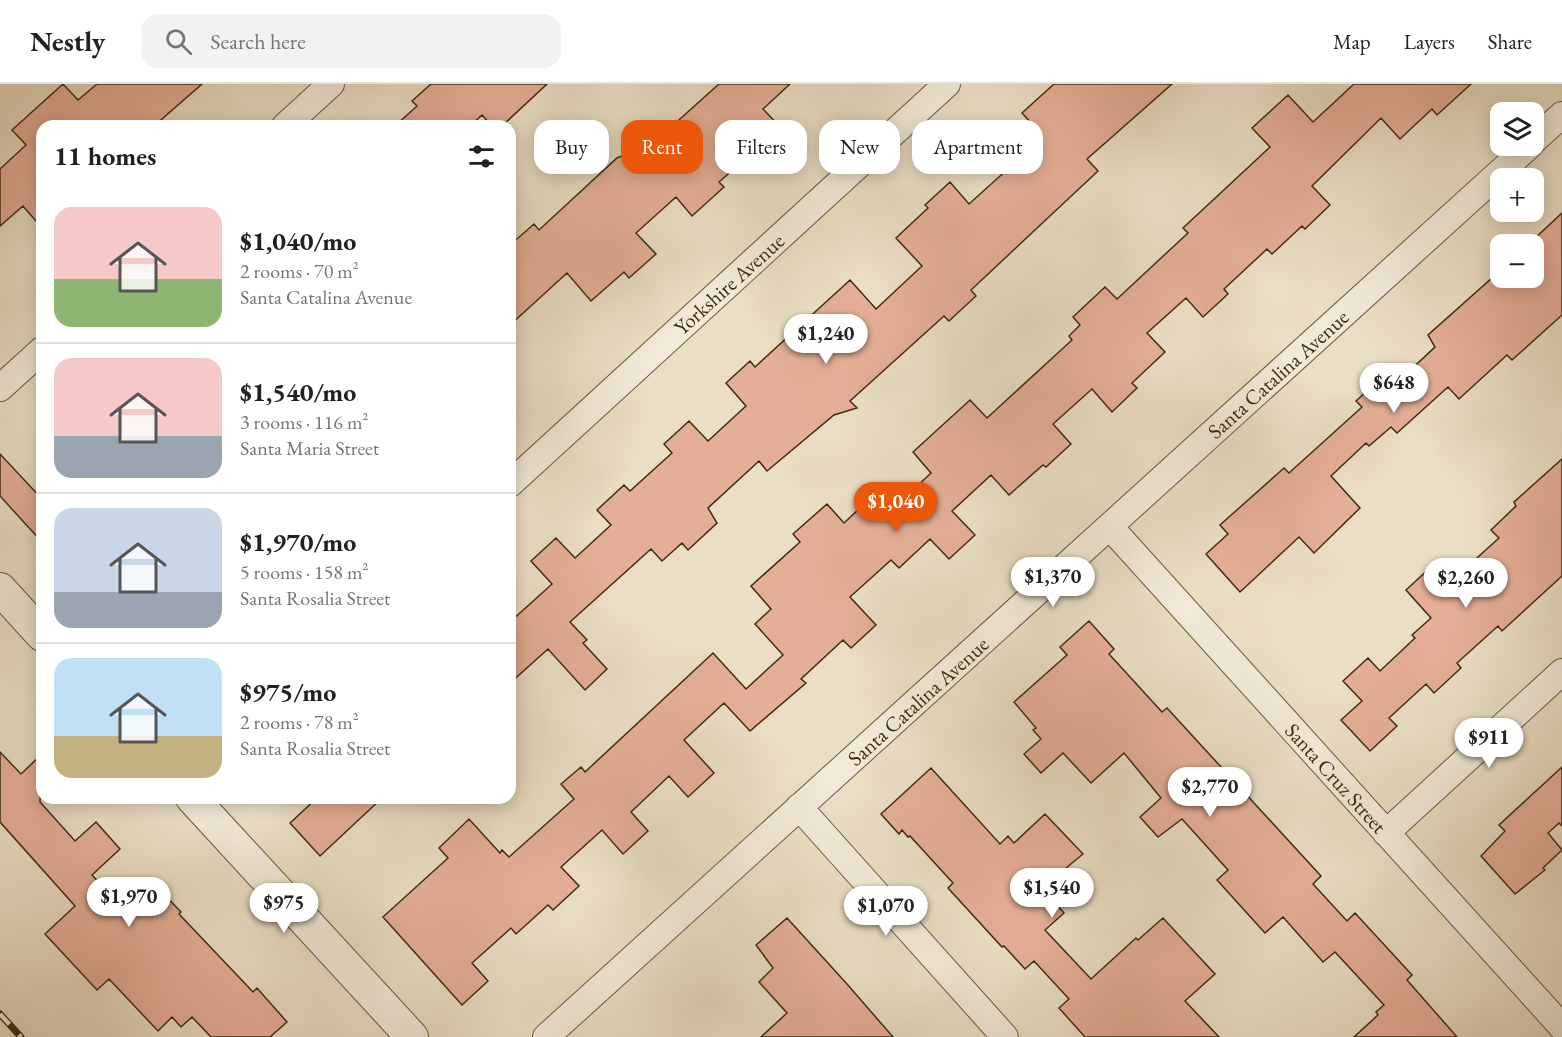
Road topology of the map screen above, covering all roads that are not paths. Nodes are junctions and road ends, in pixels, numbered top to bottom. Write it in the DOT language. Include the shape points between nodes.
graph roads {
  1 [pos="331,84"];
  2 [pos="947,84"];
  3 [pos="1562,115"];
  4 [pos="292,120"];
  5 [pos="1544,131"];
  6 [pos="1517,156"];
  7 [pos="36,355"];
  8 [pos="0,388"];
  9 [pos="516,479"];
  10 [pos="1110,527"];
  11 [pos="0,589"];
  12 [pos="36,628"];
  13 [pos="1562,672"];
  14 [pos="198,804"];
  15 [pos="799,807"];
  16 [pos="1386,833"];
  17 [pos="1562,1027"];
  18 [pos="412,1037"];
  19 [pos="546,1037"];
  20 [pos="1005,1037"];
  1 -- 4 [label="street"];
  2 -- 9 [label="street, Yorkshire Avenue"];
  3 -- 5 [label="street"];
  6 -- 10 [label="street, Santa Catalina Avenue"];
  7 -- 8 [label="street"];
  10 -- 15 [label="street, Santa Catalina Avenue"];
  10 -- 16 [label="street, Santa Cruz Street"];
  11 -- 12 [label="street"];
  13 -- 16 [label="street"];
  14 -- 18 [label="street"];
  15 -- 19 [label="street, Santa Catalina Avenue"];
  15 -- 20 [label="street"];
  16 -- 17 [label="street, Santa Cruz Street"];
}
